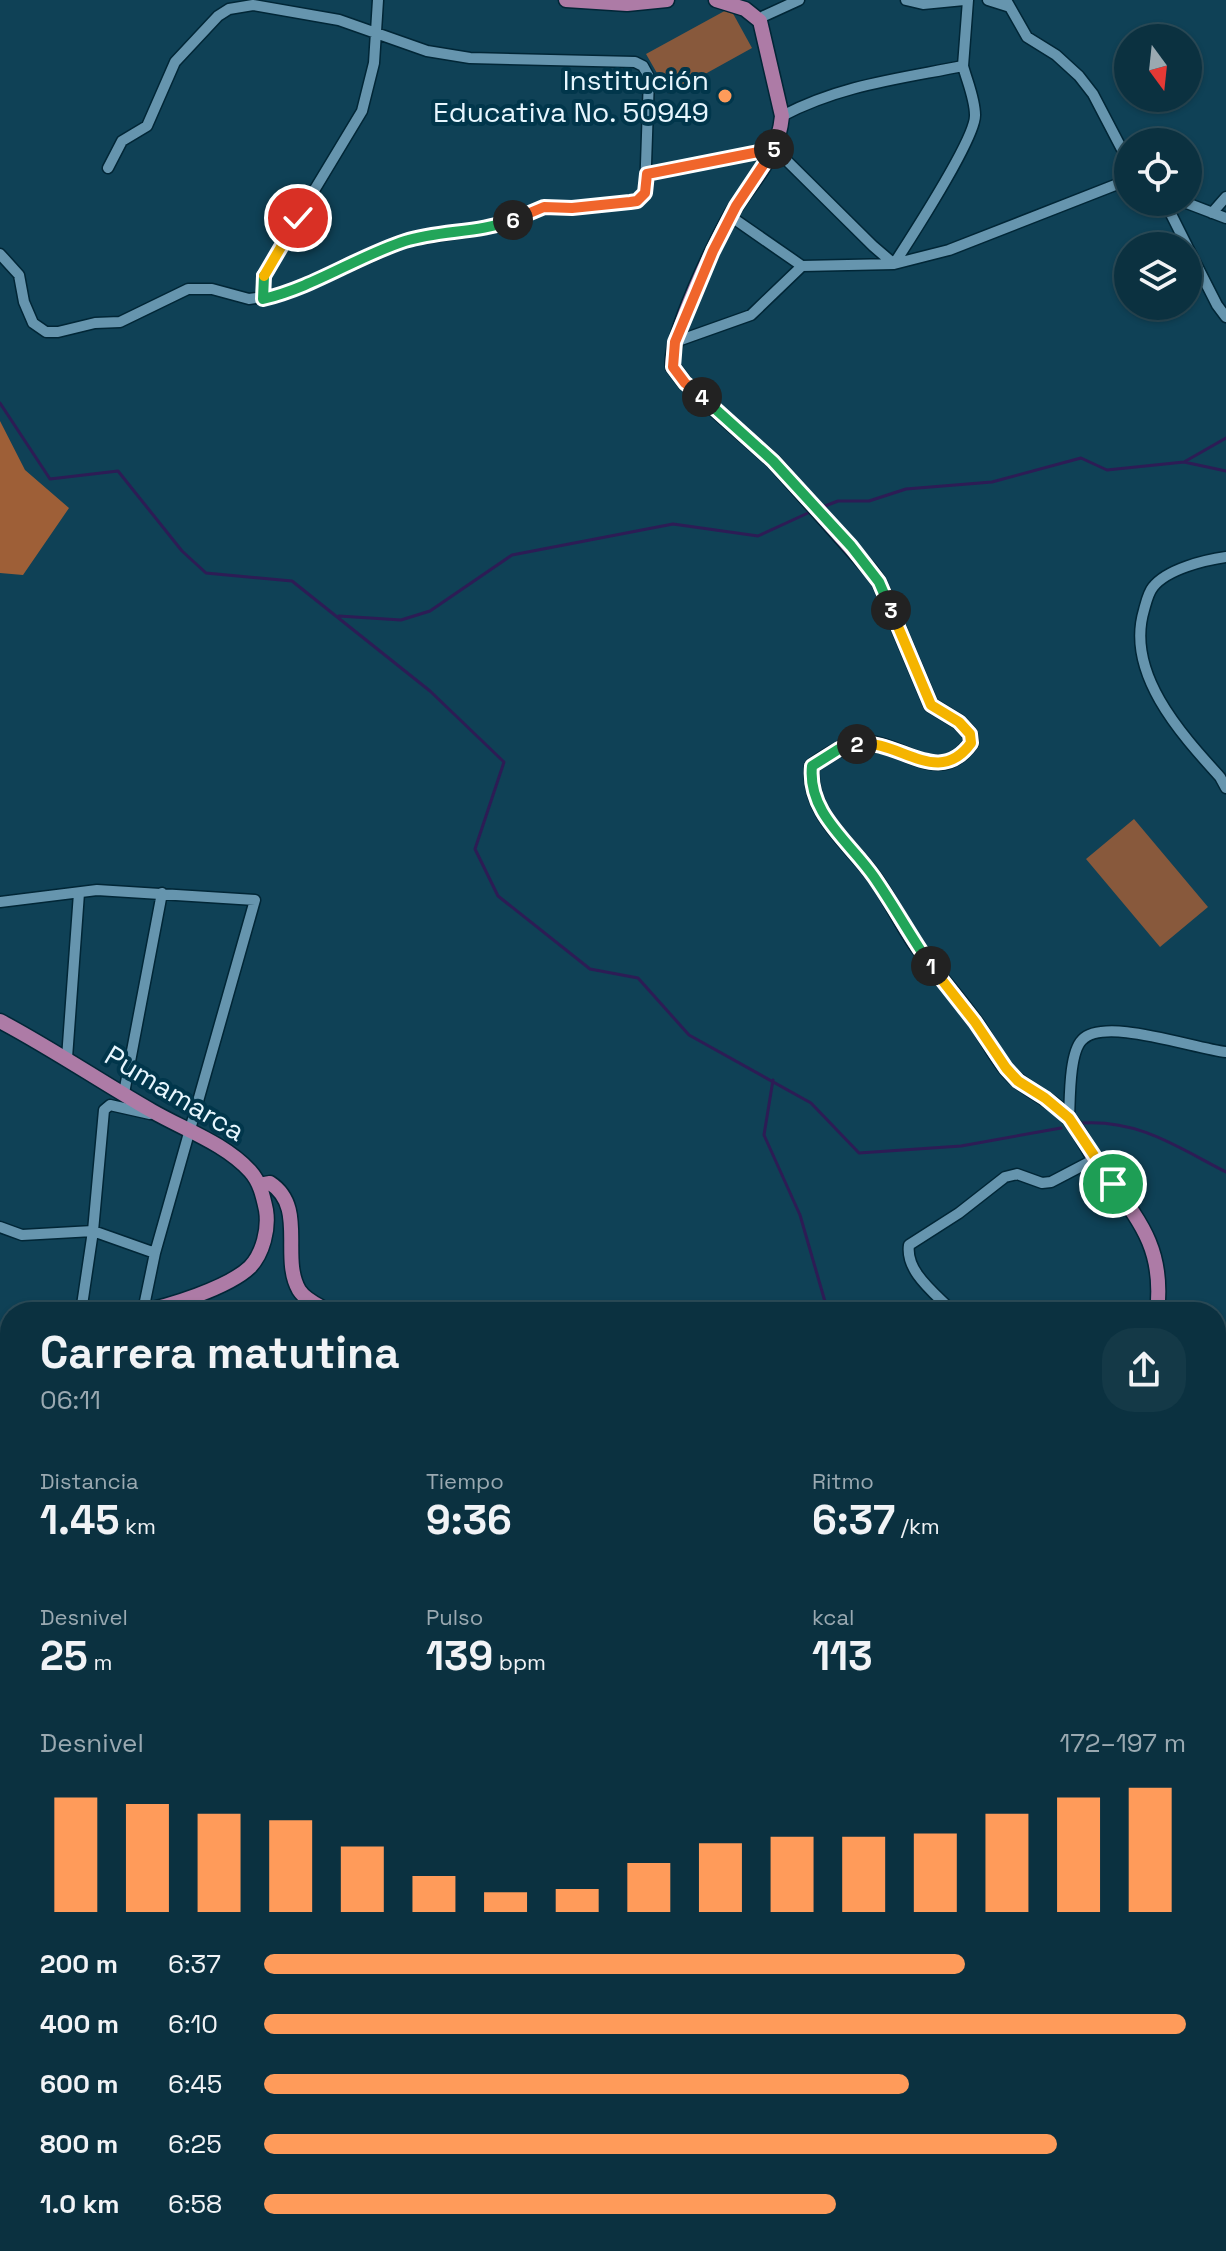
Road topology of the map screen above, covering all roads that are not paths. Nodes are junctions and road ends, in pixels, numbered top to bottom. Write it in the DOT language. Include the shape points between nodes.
graph roads {
  1 [pos="378,0"];
  2 [pos="566,0"];
  3 [pos="667,0"];
  4 [pos="716,0"];
  5 [pos="799,0"];
  6 [pos="906,0"];
  7 [pos="966,0"];
  8 [pos="988,0"];
  9 [pos="1006,3"];
  10 [pos="760,21"];
  11 [pos="376,31"];
  12 [pos="963,66"];
  13 [pos="782,116"];
  14 [pos="1114,136"];
  15 [pos="775,149"];
  16 [pos="108,168"];
  17 [pos="647,174"];
  18 [pos="1114,185"];
  19 [pos="1226,197"];
  20 [pos="1202,209"];
  21 [pos="1212,213"];
  22 [pos="730,216"];
  23 [pos="1226,218"];
  24 [pos="0,254"];
  25 [pos="894,264"];
  26 [pos="802,266"];
  27 [pos="1202,276"];
  28 [pos="263,299"];
  29 [pos="1226,317"];
  30 [pos="675,342"];
  31 [pos="1226,557"];
  32 [pos="1226,788"];
  33 [pos="79,893"];
  34 [pos="162,893"];
  35 [pos="0,902"];
  36 [pos="0,1021"];
  37 [pos="1226,1052"];
  38 [pos="67,1058"];
  39 [pos="124,1093"];
  40 [pos="1069,1118"];
  41 [pos="190,1136"];
  42 [pos="1095,1159"];
  43 [pos="259,1185"];
  44 [pos="1,1224"];
  45 [pos="93,1231"];
  46 [pos="155,1253"];
  47 [pos="82,1302"];
  48 [pos="143,1302"];
  49 [pos="175,1302"];
  50 [pos="312,1302"];
  51 [pos="944,1302"];
  52 [pos="1157,1302"];
  1 -- 11 [label="street"];
  2 -- 3 [label="main road"];
  4 -- 10 [label="main road" via="745,9"];
  5 -- 10 [label="street"];
  6 -- 7 [label="street"];
  7 -- 12 [label="street"];
  8 -- 9 [label="street"];
  9 -- 14 [label="street" via="1027,37 1056,55 1086,85"];
  10 -- 13 [label="main road"];
  11 -- 16 [label="street" via="253,5 229,9 175,62 147,126 122,141"];
  11 -- 17 [label="street" via="427,51 470,58 643,66 649,77"];
  11 -- 28 [label="street" via="362,111 268,267"];
  12 -- 13 [label="street" via="847,89"];
  12 -- 25 [label="street" via="975,113 972,129"];
  13 -- 15 [label="main road"];
  15 -- 17 [label="street"];
  15 -- 22 [label="main road"];
  15 -- 25 [label="street"];
  17 -- 28 [label="street" via="645,193 637,201 544,207 478,230 419,237"];
  18 -- 25 [label="street" via="949,250"];
  19 -- 21 [label="street"];
  20 -- 21 [label="street"];
  21 -- 23 [label="street"];
  22 -- 26 [label="street"];
  22 -- 30 [label="main road"];
  24 -- 28 [label="street" via="19,275 33,323 51,333 120,322 188,289"];
  25 -- 26 [label="street"];
  26 -- 30 [label="street" via="751,315"];
  27 -- 29 [label="street"];
  30 -- 40 [label="main road" via="672,361 680,377 773,461 871,571 931,705 970,734 964,753 940,763 868,742 853,744 812,766 811,779 832,828 872,875 1006,1068"];
  31 -- 32 [label="street" via="1160,580 1152,589 1139,635 1146,671 1170,715"];
  33 -- 34 [label="street"];
  33 -- 35 [label="street"];
  33 -- 38 [label="street"];
  34 -- 39 [label="street"];
  34 -- 41 [label="street" via="255,900"];
  36 -- 38 [label="main road, Pumamarca"];
  37 -- 40 [label="street" via="1143,1034 1096,1032 1081,1040 1074,1058"];
  38 -- 39 [label="main road, Pumamarca"];
  39 -- 41 [label="main road, Pumamarca"];
  40 -- 42 [label="main road"];
  41 -- 43 [label="main road, Pumamarca" via="226,1151"];
  41 -- 45 [label="street" via="149,1114 107,1107"];
  41 -- 46 [label="street"];
  42 -- 51 [label="street" via="1051,1182 1017,1174 1005,1177 909,1245 911,1267"];
  42 -- 52 [label="main road" via="1145,1231 1154,1253"];
  43 -- 49 [label="main road" via="268,1221 249,1268"];
  43 -- 50 [label="main road, Pumamarca" via="277,1188 289,1208 294,1274 299,1289"];
  44 -- 45 [label="street" via="22,1235"];
  45 -- 46 [label="street"];
  45 -- 47 [label="street"];
  46 -- 48 [label="street"];
}
